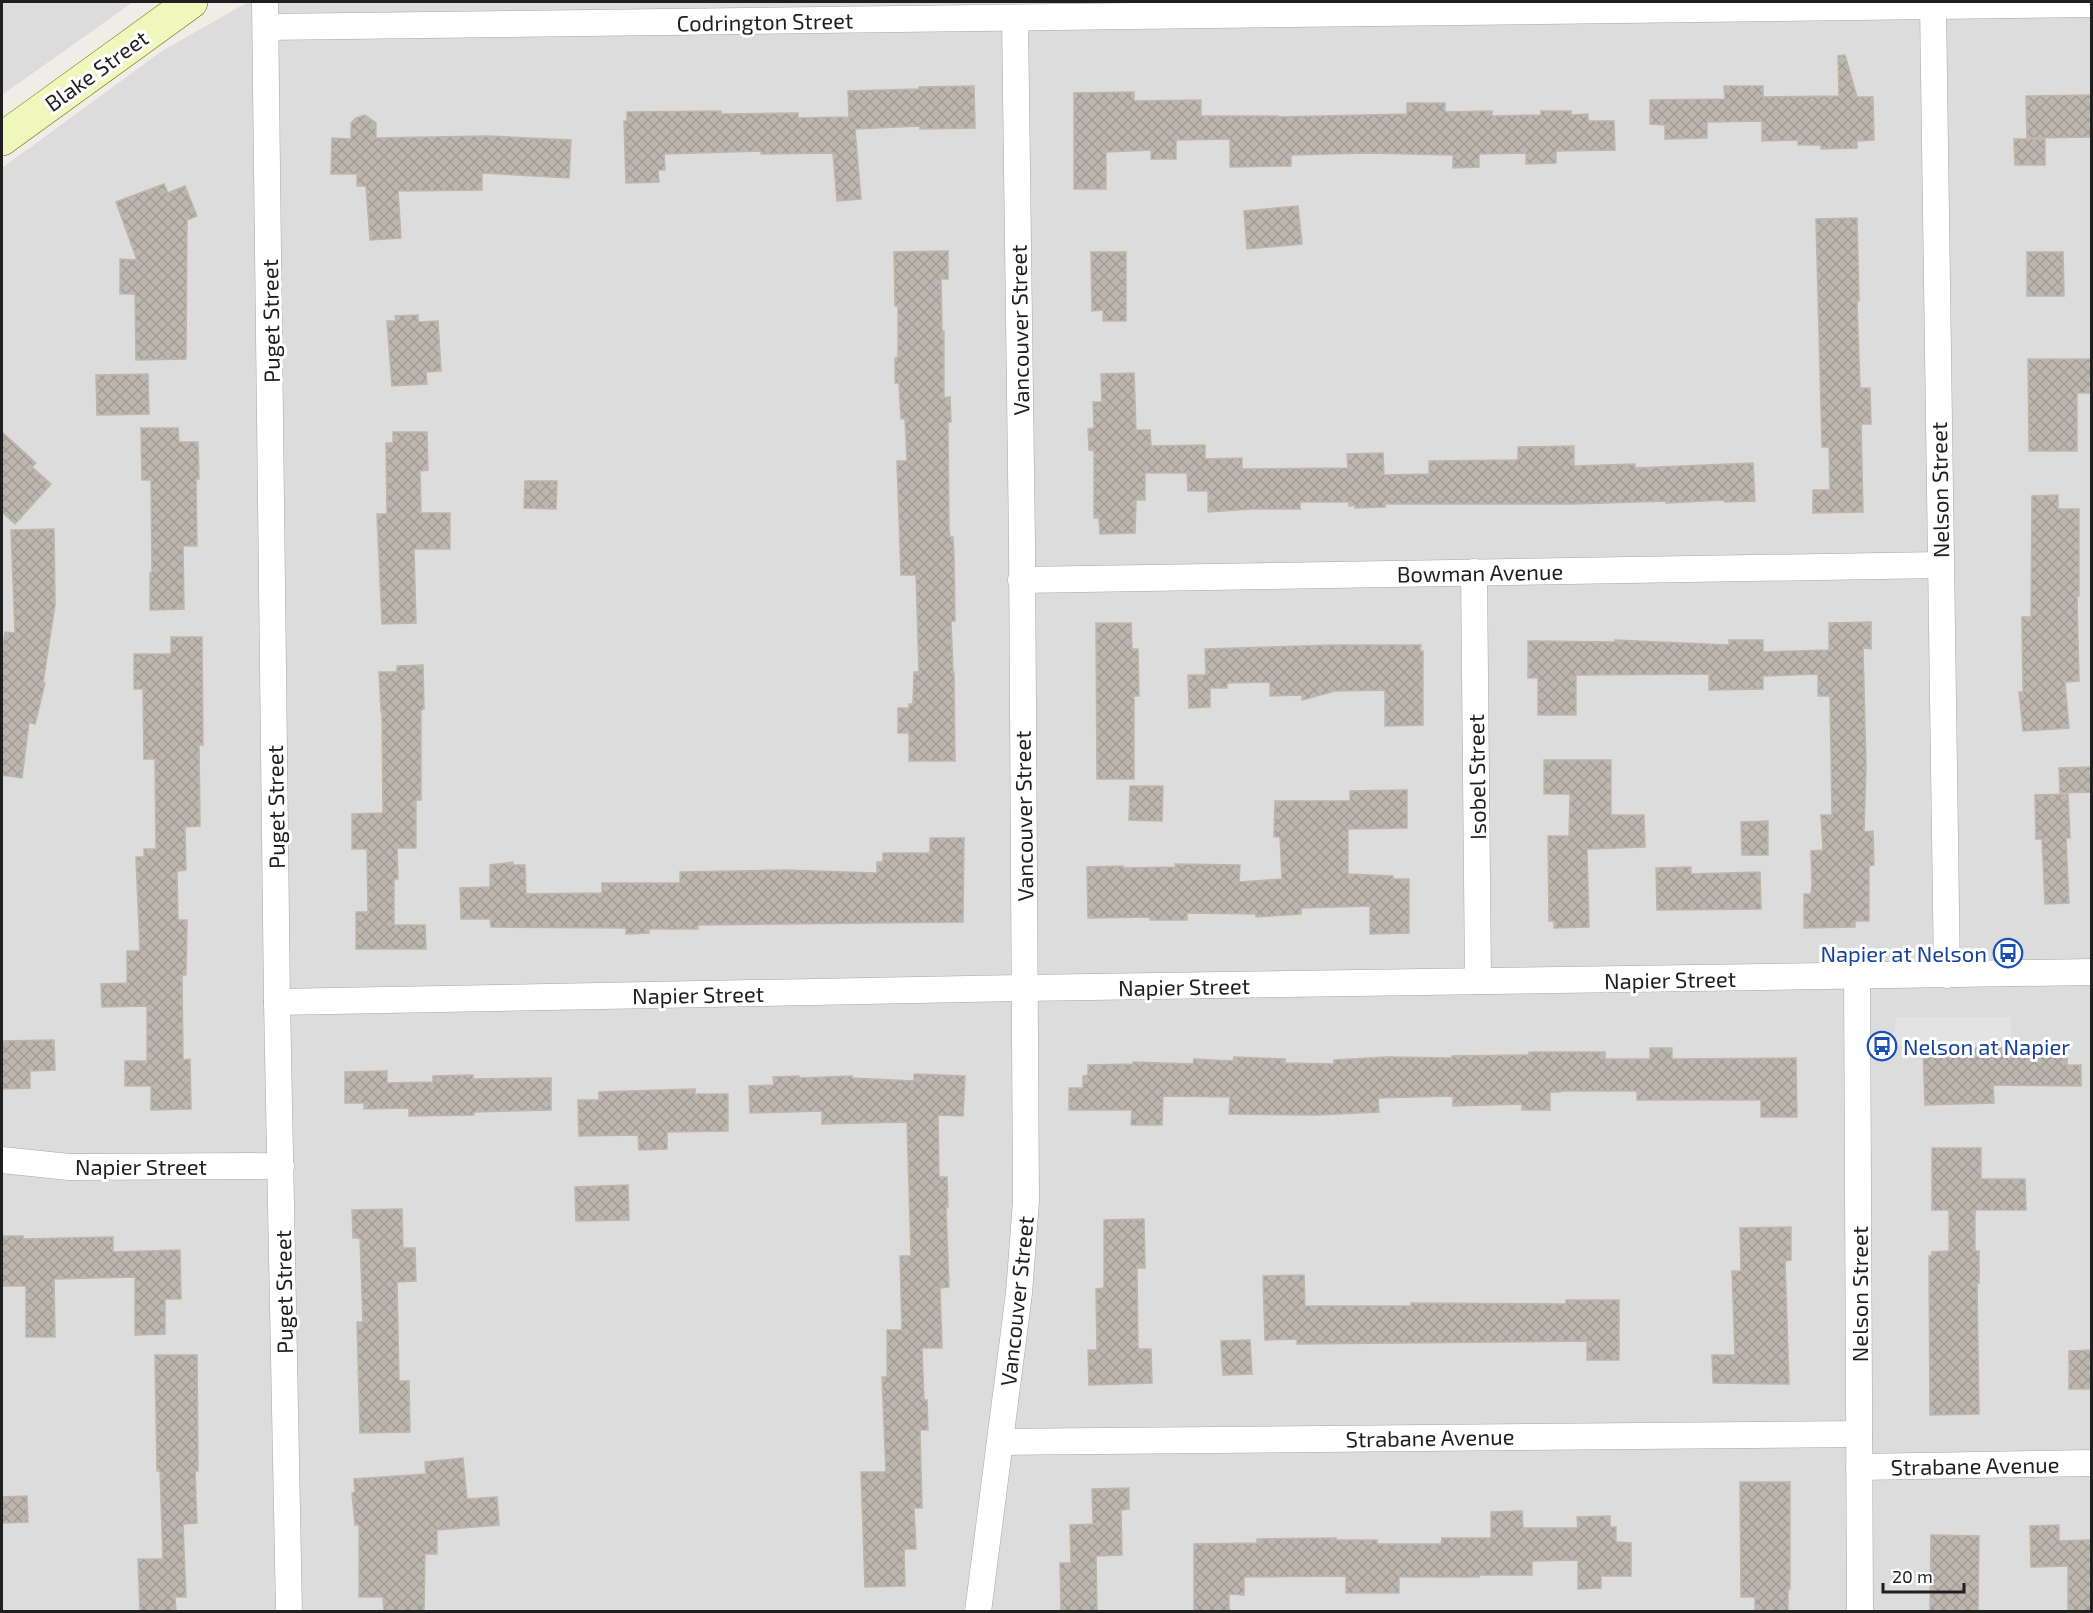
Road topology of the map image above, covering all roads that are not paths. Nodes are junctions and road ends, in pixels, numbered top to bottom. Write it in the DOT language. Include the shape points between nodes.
graph roads {
  1 [pos="192,2"];
  2 [pos="265,2"];
  3 [pos="2091,4"];
  4 [pos="1933,6"];
  5 [pos="1015,18"];
  6 [pos="266,27"];
  7 [pos="2,139"];
  8 [pos="1940,565"];
  9 [pos="1474,572"];
  10 [pos="1021,580"];
  11 [pos="2091,972"];
  12 [pos="1947,975"];
  13 [pos="1857,976"];
  14 [pos="1478,981"];
  15 [pos="1024,988"];
  16 [pos="277,1002"];
  17 [pos="2,1160"];
  18 [pos="281,1166"];
  19 [pos="1859,1434"];
  20 [pos="1000,1442"];
  21 [pos="2091,1463"];
  22 [pos="1859,1467"];
  23 [pos="289,1611"];
  24 [pos="978,1611"];
  25 [pos="1860,1611"];
  1 -- 7 [label="main road, Blake Street"];
  2 -- 6 [label="street, Puget Street"];
  3 -- 4 [label="street, Codrington Street"];
  4 -- 5 [label="street, Codrington Street"];
  4 -- 8 [label="street, Nelson Street"];
  5 -- 6 [label="street, Codrington Street"];
  5 -- 10 [label="street, Vancouver Street"];
  6 -- 16 [label="street, Puget Street"];
  8 -- 9 [label="street, Bowman Avenue"];
  8 -- 12 [label="street, Nelson Street"];
  9 -- 10 [label="street, Bowman Avenue"];
  9 -- 14 [label="street, Isobel Street"];
  10 -- 15 [label="street, Vancouver Street"];
  11 -- 12 [label="street, Napier Street"];
  12 -- 13 [label="street, Napier Street"];
  13 -- 14 [label="street, Napier Street"];
  13 -- 19 [label="street, Nelson Street"];
  14 -- 15 [label="street, Napier Street"];
  15 -- 16 [label="street, Napier Street"];
  15 -- 20 [label="street, Vancouver Street" via="1026,1201"];
  16 -- 18 [label="street, Puget Street"];
  17 -- 18 [label="street, Napier Street" via="69,1167"];
  18 -- 23 [label="street, Puget Street"];
  19 -- 20 [label="street, Strabane Avenue"];
  19 -- 22 [label="street, Nelson Street"];
  20 -- 24 [label="street, Vancouver Street"];
  21 -- 22 [label="street, Strabane Avenue"];
  22 -- 25 [label="street, Nelson Street"];
}
